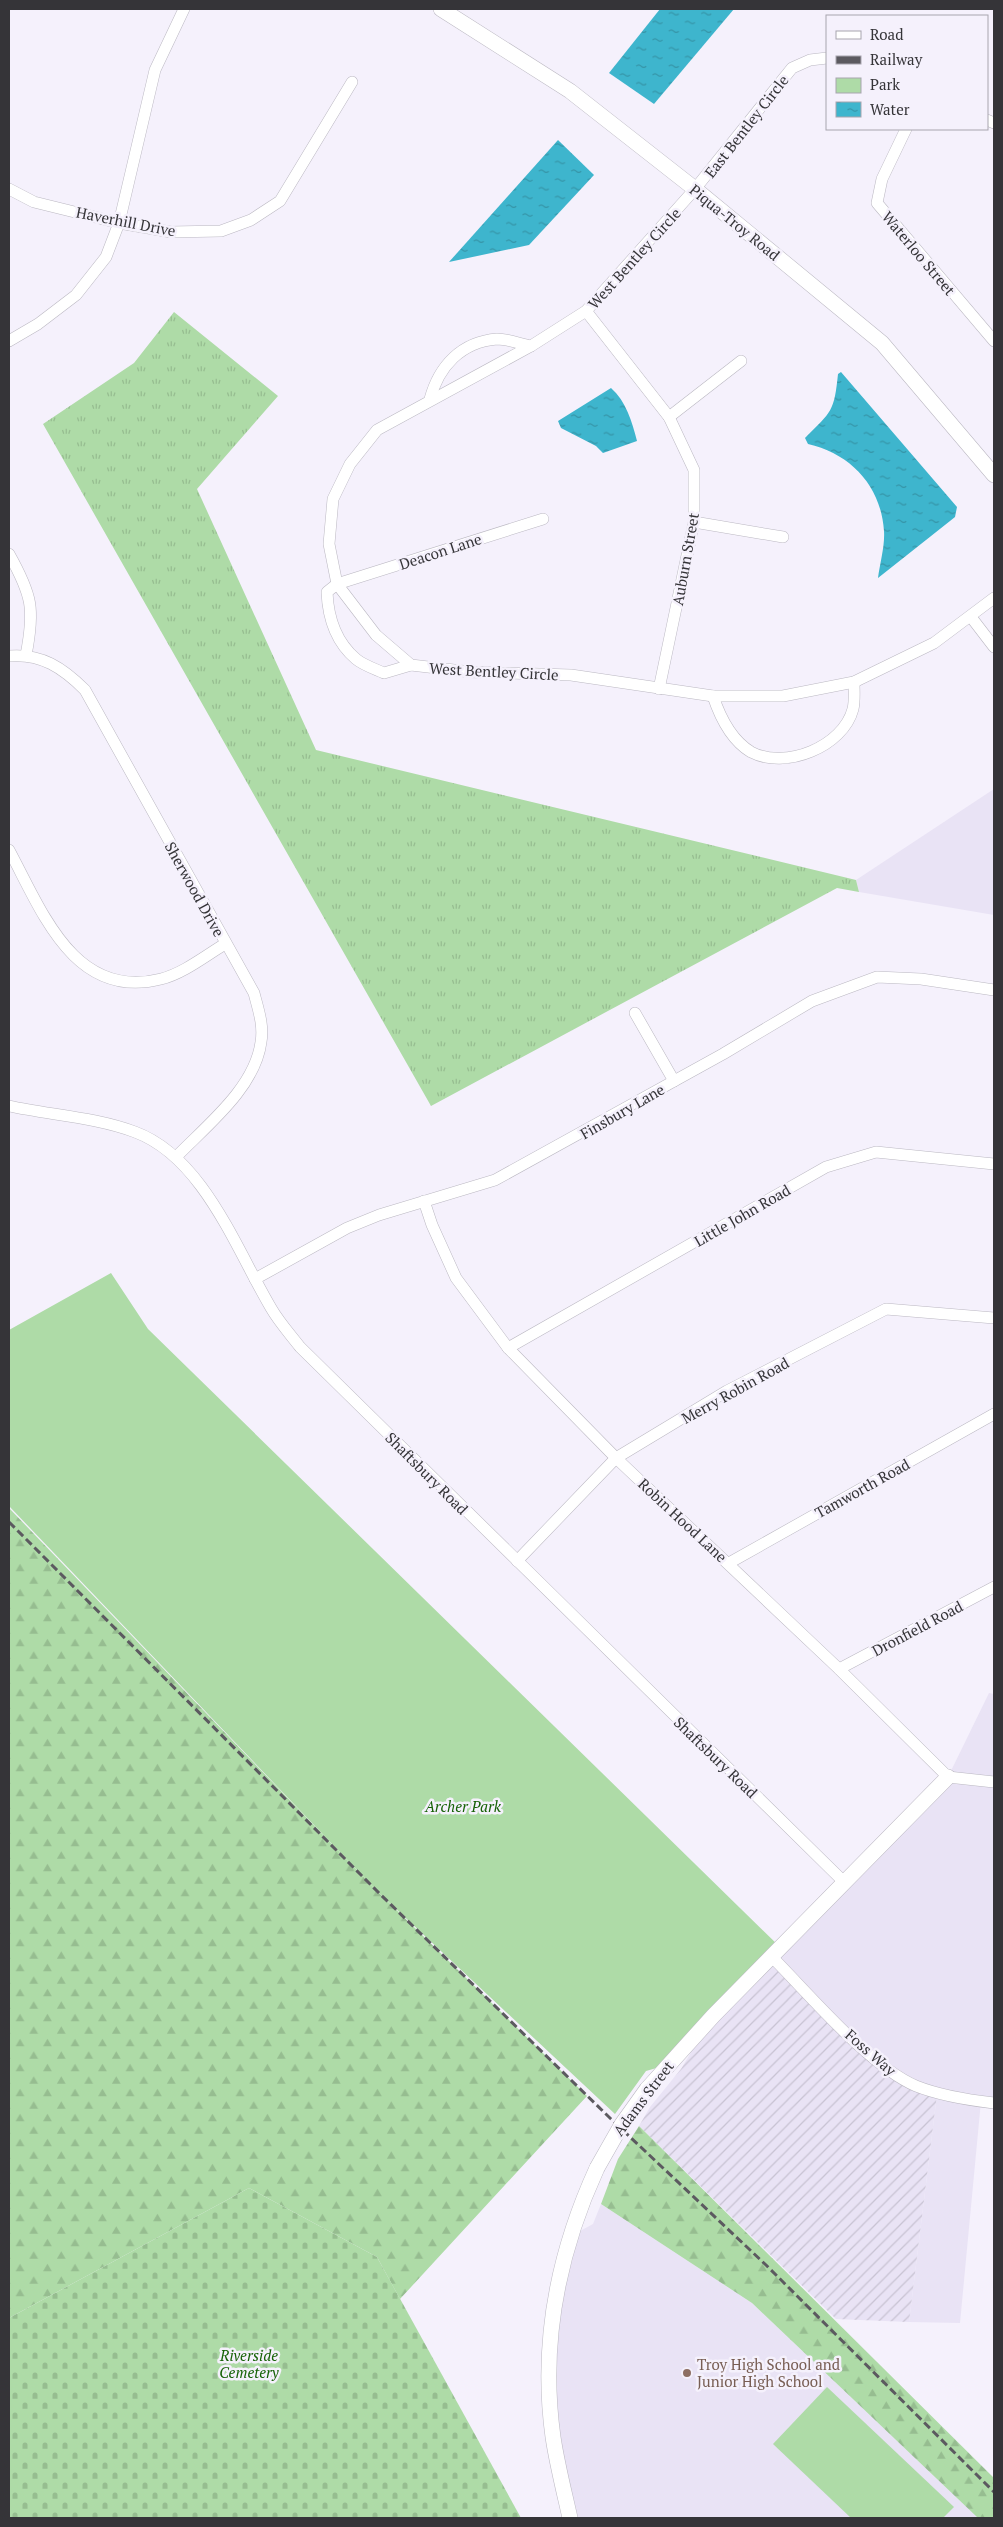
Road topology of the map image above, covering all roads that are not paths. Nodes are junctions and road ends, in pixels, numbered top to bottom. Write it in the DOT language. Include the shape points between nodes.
graph roads {
  1 [pos="184,9"];
  2 [pos="441,9"];
  3 [pos="826,58"];
  4 [pos="352,82"];
  5 [pos="906,130"];
  6 [pos="695,189"];
  7 [pos="9,190"];
  8 [pos="119,223"];
  9 [pos="586,311"];
  10 [pos="9,341"];
  11 [pos="994,341"];
  12 [pos="531,346"];
  13 [pos="740,361"];
  14 [pos="430,399"];
  15 [pos="669,417"];
  16 [pos="994,475"];
  17 [pos="543,518"];
  18 [pos="694,522"];
  19 [pos="783,537"];
  20 [pos="9,554"];
  21 [pos="337,584"];
  22 [pos="994,598"];
  23 [pos="971,616"];
  24 [pos="994,648"];
  25 [pos="26,655"];
  26 [pos="9,656"];
  27 [pos="411,666"];
  28 [pos="854,682"];
  29 [pos="659,689"];
  30 [pos="713,696"];
  31 [pos="9,850"];
  32 [pos="225,944"];
  33 [pos="994,990"];
  34 [pos="634,1014"];
  35 [pos="674,1081"];
  36 [pos="9,1106"];
  37 [pos="176,1157"];
  38 [pos="994,1164"];
  39 [pos="424,1201"];
  40 [pos="255,1280"];
  41 [pos="994,1318"];
  42 [pos="508,1348"];
  43 [pos="994,1414"];
  44 [pos="616,1458"];
  45 [pos="517,1562"];
  46 [pos="729,1563"];
  47 [pos="994,1587"];
  48 [pos="839,1669"];
  49 [pos="948,1778"];
  50 [pos="994,1782"];
  51 [pos="844,1882"];
  52 [pos="772,1956"];
  53 [pos="994,2102"];
  54 [pos="570,2518"];
  1 -- 8 [label="street" via="155,70"];
  2 -- 6 [label="street, Piqua-Troy Road" via="570,91"];
  3 -- 6 [label="street, East Bentley Circle" via="810,60 792,68"];
  4 -- 8 [label="street, Haverhill Drive" via="280,201 251,220 221,231 172,232"];
  5 -- 11 [label="street, Waterloo Street" via="882,179 877,203"];
  6 -- 9 [label="street, West Bentley Circle"];
  6 -- 16 [label="street, Piqua-Troy Road" via="882,343"];
  7 -- 8 [label="street, Haverhill Drive" via="34,202"];
  8 -- 10 [label="street" via="106,257 76,295"];
  9 -- 12 [label="street, West Bentley Circle"];
  9 -- 15 [label="street, Auburn Street"];
  12 -- 14 [label="street, West Bentley Circle"];
  12 -- 14 [label="street" via="498,339 478,343 457,353 444,366"];
  13 -- 15 [label="street"];
  14 -- 21 [label="street, West Bentley Circle" via="377,430 350,464 333,499 329,544"];
  15 -- 18 [label="street, Auburn Street" via="694,470"];
  17 -- 21 [label="street, Deacon Lane"];
  18 -- 19 [label="street"];
  18 -- 29 [label="street, Auburn Street"];
  20 -- 25 [label="street" via="25,583 30,602 32,623"];
  21 -- 27 [label="street, West Bentley Circle" via="376,635"];
  21 -- 27 [label="street" via="326,592 328,613 340,640 356,660 384,673"];
  22 -- 23 [label="street, West Bentley Circle"];
  23 -- 24 [label="street"];
  23 -- 28 [label="street, West Bentley Circle" via="934,643"];
  25 -- 26 [label="street, Sherwood Drive"];
  25 -- 32 [label="street, Sherwood Drive" via="67,672 85,690"];
  27 -- 29 [label="street, West Bentley Circle" via="470,672 571,675"];
  28 -- 30 [label="street, West Bentley Circle" via="784,696"];
  28 -- 30 [label="street" via="853,710 838,737 809,753 774,759 752,752 732,736"];
  29 -- 30 [label="street, West Bentley Circle"];
  31 -- 32 [label="street" via="64,947 82,964 105,977 135,982 162,979 180,972"];
  32 -- 37 [label="street, Sherwood Drive" via="254,993 261,1018 261,1042 237,1094"];
  33 -- 35 [label="street, Finsbury Lane" via="921,979 877,977 812,1002"];
  34 -- 35 [label="street"];
  35 -- 39 [label="street, Finsbury Lane" via="495,1180"];
  36 -- 37 [label="street, Shaftsbury Road" via="120,1127 150,1138"];
  37 -- 40 [label="street, Shaftsbury Road" via="204,1190"];
  38 -- 42 [label="street, Little John Road" via="876,1152 826,1167"];
  39 -- 40 [label="street, Finsbury Lane" via="348,1228"];
  39 -- 42 [label="street, Robin Hood Lane" via="456,1278"];
  40 -- 45 [label="street, Shaftsbury Road" via="278,1319 300,1347"];
  41 -- 44 [label="street, Merry Robin Road" via="886,1309 727,1391"];
  42 -- 44 [label="street, Robin Hood Lane"];
  43 -- 46 [label="street, Tamworth Road"];
  44 -- 45 [label="street, Merry Robin Road"];
  44 -- 46 [label="street, Robin Hood Lane"];
  45 -- 51 [label="street, Shaftsbury Road"];
  46 -- 48 [label="street, Robin Hood Lane"];
  47 -- 48 [label="street, Dronfield Road"];
  48 -- 49 [label="street, Robin Hood Lane"];
  49 -- 50 [label="street"];
  49 -- 51 [label="street, Adams Street"];
  51 -- 52 [label="street, Adams Street"];
  52 -- 53 [label="street, Foss Way" via="844,2030 891,2072 937,2094"];
  52 -- 54 [label="street, Adams Street, bridge" via="646,2089 597,2168 577,2213 562,2261 550,2336 550,2411"];
}
